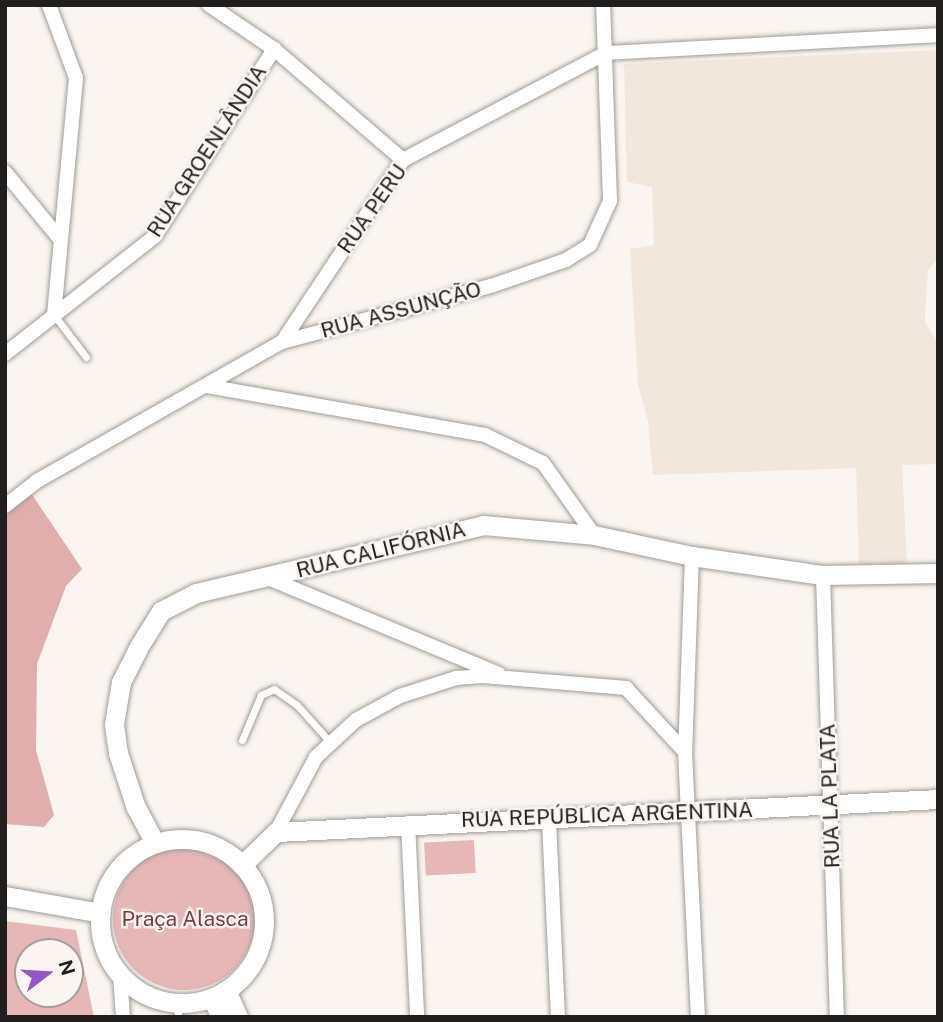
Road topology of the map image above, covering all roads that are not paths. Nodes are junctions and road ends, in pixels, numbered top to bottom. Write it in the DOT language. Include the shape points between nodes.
graph roads {
  1 [pos="49,5"];
  2 [pos="209,5"];
  3 [pos="603,5"];
  4 [pos="938,35"];
  5 [pos="274,49"];
  6 [pos="606,53"];
  7 [pos="403,160"];
  8 [pos="5,172"];
  9 [pos="59,238"];
  10 [pos="54,315"];
  11 [pos="282,342"];
  12 [pos="5,354"];
  13 [pos="86,357"];
  14 [pos="207,386"];
  15 [pos="5,506"];
  16 [pos="594,535"];
  17 [pos="692,556"];
  18 [pos="938,573"];
  19 [pos="824,575"];
  20 [pos="268,578"];
  21 [pos="510,678"];
  22 [pos="242,740"];
  23 [pos="331,743"];
  24 [pos="685,752"];
  25 [pos="938,799"];
  26 [pos="830,804"];
  27 [pos="691,813"];
  28 [pos="549,820"];
  29 [pos="408,823"];
  30 [pos="276,832"];
  31 [pos="155,843"];
  32 [pos="242,865"];
  33 [pos="5,896"];
  34 [pos="101,913"];
  35 [pos="120,974"];
  36 [pos="219,994"];
  37 [pos="177,1010"];
  38 [pos="123,1017"];
  39 [pos="221,1017"];
  40 [pos="238,1017"];
  41 [pos="417,1017"];
  42 [pos="558,1017"];
  43 [pos="698,1017"];
  44 [pos="837,1017"];
  1 -- 9 [label="street" via="76,78"];
  2 -- 5 [label="street"];
  3 -- 6 [label="street, RUA ASSUNÇÃO"];
  4 -- 6 [label="street"];
  5 -- 7 [label="street"];
  5 -- 10 [label="street, RUA GROENLÂNDIA" via="155,236"];
  6 -- 7 [label="street, RUA PERU"];
  6 -- 11 [label="street, RUA ASSUNÇÃO" via="610,201 590,245 566,260 491,286"];
  7 -- 11 [label="street, RUA PERU"];
  8 -- 9 [label="street"];
  9 -- 10 [label="street"];
  10 -- 12 [label="street, RUA GROENLÂNDIA"];
  10 -- 13 [label="lane"];
  11 -- 14 [label="street, RUA ASSUNÇÃO"];
  14 -- 15 [label="street, RUA ASSUNÇÃO" via="37,481"];
  14 -- 16 [label="street" via="485,435 543,463"];
  16 -- 17 [label="street, RUA CALIFÓRNIA"];
  16 -- 20 [label="street, RUA CALIFÓRNIA" via="483,525"];
  17 -- 19 [label="street, RUA CALIFÓRNIA"];
  17 -- 24 [label="street"];
  18 -- 19 [label="street, RUA CALIFÓRNIA"];
  19 -- 26 [label="street, RUA LA PLATA"];
  20 -- 21 [label="street"];
  20 -- 31 [label="street, RUA CALIFÓRNIA" via="196,593 161,611 121,681 114,724 118,754 136,808"];
  21 -- 23 [label="street" via="456,678 419,689 356,720"];
  21 -- 24 [label="street" via="626,688"];
  22 -- 23 [label="lane" via="261,695 270,689 297,705"];
  23 -- 30 [label="street" via="316,757"];
  24 -- 27 [label="street"];
  25 -- 26 [label="street, RUA REPÚBLICA ARGENTINA"];
  26 -- 27 [label="street, RUA REPÚBLICA ARGENTINA"];
  26 -- 44 [label="street, RUA LA PLATA"];
  27 -- 28 [label="street, RUA REPÚBLICA ARGENTINA"];
  27 -- 43 [label="street"];
  28 -- 29 [label="street, RUA REPÚBLICA ARGENTINA"];
  28 -- 42 [label="street"];
  29 -- 30 [label="street, RUA REPÚBLICA ARGENTINA"];
  29 -- 41 [label="street"];
  30 -- 32 [label="street"];
  31 -- 32 [label="street" via="201,841"];
  31 -- 34 [label="street" via="118,870"];
  32 -- 36 [label="street" via="259,896 263,931 257,955"];
  33 -- 34 [label="street"];
  34 -- 35 [label="street" via="108,956"];
  35 -- 37 [label="street"];
  35 -- 38 [label="street"];
  36 -- 37 [label="street"];
  36 -- 39 [label="street"];
  36 -- 40 [label="street"];
}
